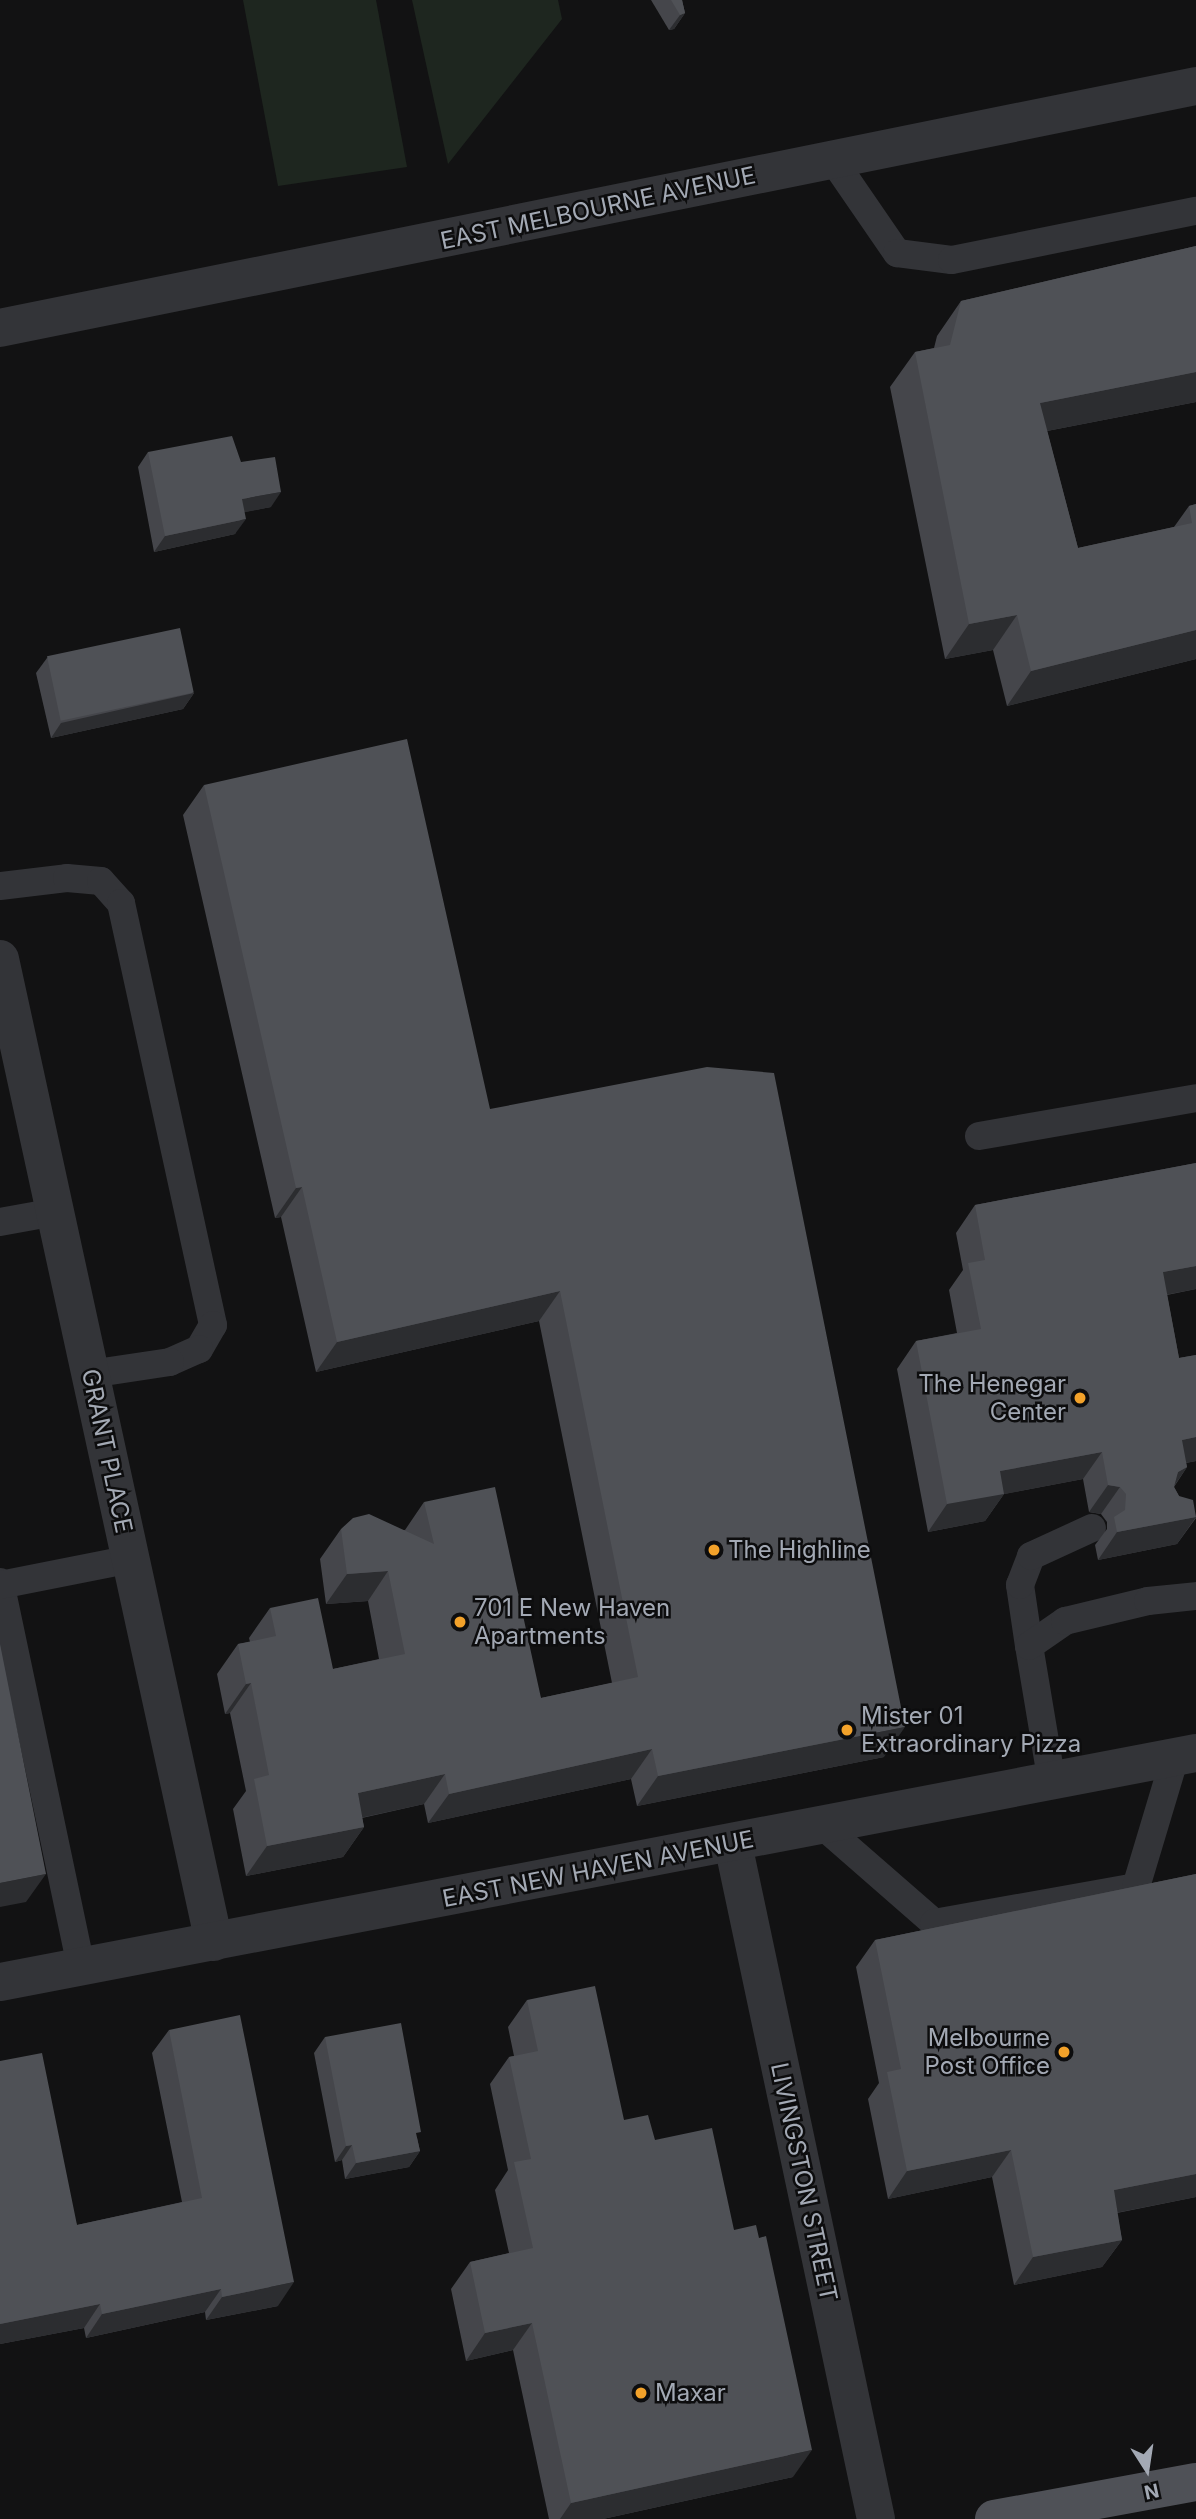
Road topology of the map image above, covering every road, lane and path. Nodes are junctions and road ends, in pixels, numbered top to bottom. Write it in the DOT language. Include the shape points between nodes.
graph roads {
  1 [pos="1196,86"];
  2 [pos="833,160"];
  3 [pos="1196,211"];
  4 [pos="0,328"];
  5 [pos="0,886"];
  6 [pos="0,959"];
  7 [pos="1196,1098"];
  8 [pos="979,1136"];
  9 [pos="55,1212"];
  10 [pos="0,1222"];
  11 [pos="91,1374"];
  12 [pos="1092,1528"];
  13 [pos="131,1559"];
  14 [pos="0,1584"];
  15 [pos="1196,1596"];
  16 [pos="1030,1646"];
  17 [pos="1185,1755"];
  18 [pos="1052,1783"];
  19 [pos="823,1826"];
  20 [pos="733,1844"];
  21 [pos="214,1942"];
  22 [pos="81,1967"];
  23 [pos="0,1982"];
  24 [pos="1196,2482"];
  25 [pos="876,2519"];
  26 [pos="994,2519"];
  1 -- 2 [label="street, EAST MELBOURNE AVENUE"];
  2 -- 3 [label="lane" via="897,253 952,260"];
  2 -- 4 [label="street, EAST MELBOURNE AVENUE"];
  5 -- 11 [label="lane" via="68,878 101,881 121,903 213,1325 199,1349 170,1362"];
  6 -- 9 [label="street, GRANT PLACE"];
  7 -- 8 [label="lane"];
  9 -- 10 [label="lane"];
  9 -- 11 [label="street, GRANT PLACE"];
  11 -- 13 [label="street, GRANT PLACE"];
  12 -- 16 [label="lane" via="1031,1556 1020,1585"];
  13 -- 14 [label="lane"];
  13 -- 21 [label="street, GRANT PLACE"];
  14 -- 22 [label="lane"];
  15 -- 16 [label="lane" via="1148,1601 1065,1621"];
  16 -- 18 [label="lane"];
  17 -- 18 [label="street, EAST NEW HAVEN AVENUE"];
  17 -- 19 [label="lane" via="1136,1887 934,1923"];
  18 -- 19 [label="street, EAST NEW HAVEN AVENUE"];
  19 -- 20 [label="street, EAST NEW HAVEN AVENUE"];
  20 -- 21 [label="street, EAST NEW HAVEN AVENUE"];
  20 -- 25 [label="street, LIVINGSTON STREET"];
  21 -- 22 [label="street, EAST NEW HAVEN AVENUE"];
  22 -- 23 [label="street, EAST NEW HAVEN AVENUE"];
  24 -- 26 [label="main road"];
}
